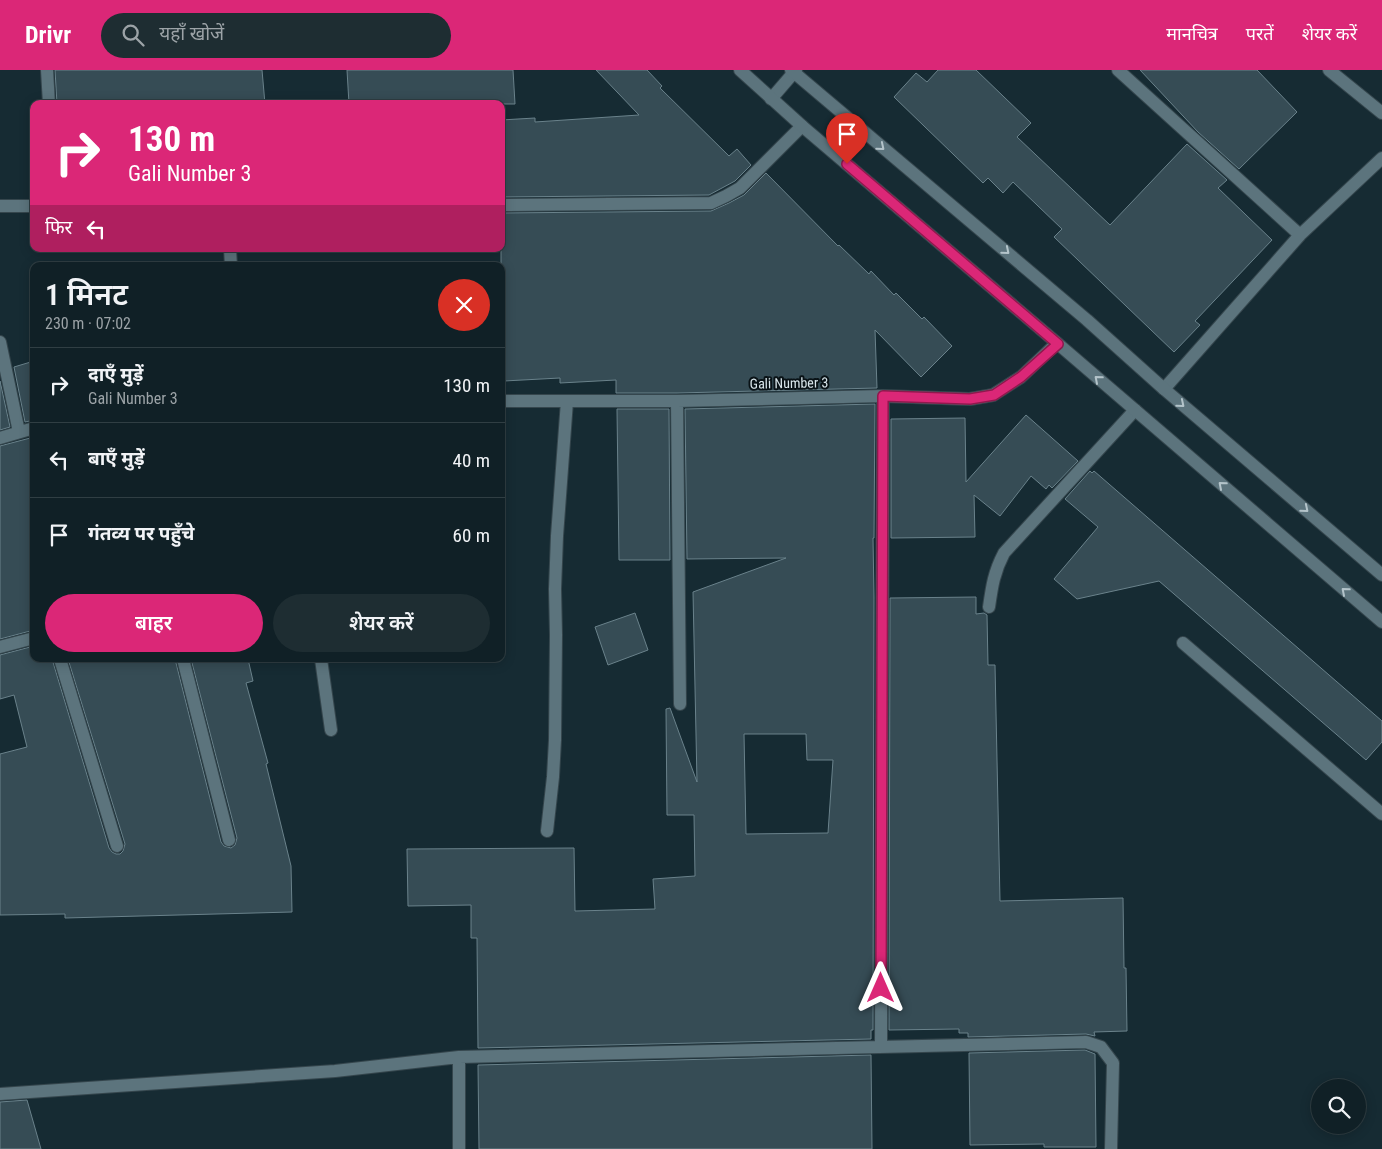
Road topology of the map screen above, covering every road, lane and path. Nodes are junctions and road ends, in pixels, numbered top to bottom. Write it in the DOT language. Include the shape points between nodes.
graph roads {
  1 [pos="47,70"];
  2 [pos="740,70"];
  3 [pos="1118,70"];
  4 [pos="1328,70"];
  5 [pos="793,71"];
  6 [pos="771,99"];
  7 [pos="49,100"];
  8 [pos="1382,113"];
  9 [pos="802,126"];
  10 [pos="1382,158"];
  11 [pos="505,205"];
  12 [pos="0,206"];
  13 [pos="30,206"];
  14 [pos="1300,235"];
  15 [pos="0,342"];
  16 [pos="1058,344"];
  17 [pos="1164,389"];
  18 [pos="883,396"];
  19 [pos="505,401"];
  20 [pos="566,401"];
  21 [pos="676,401"];
  22 [pos="1134,410"];
  23 [pos="30,429"];
  24 [pos="19,432"];
  25 [pos="0,438"];
  26 [pos="1382,575"];
  27 [pos="989,607"];
  28 [pos="1382,622"];
  29 [pos="30,639"];
  30 [pos="1182,644"];
  31 [pos="0,648"];
  32 [pos="61,662"];
  33 [pos="184,662"];
  34 [pos="321,662"];
  35 [pos="680,704"];
  36 [pos="330,730"];
  37 [pos="1382,814"];
  38 [pos="547,831"];
  39 [pos="229,840"];
  40 [pos="117,846"];
  41 [pos="881,1047"];
  42 [pos="459,1057"];
  43 [pos="0,1094"];
  44 [pos="459,1149"];
  45 [pos="1111,1149"];
  1 -- 7 [label="street"];
  2 -- 6 [label="street"];
  3 -- 14 [label="street"];
  4 -- 8 [label="street"];
  5 -- 6 [label="street"];
  5 -- 17 [label="street, one-way" via="1088,320"];
  6 -- 9 [label="street"];
  9 -- 11 [label="street" via="740,188 711,202"];
  9 -- 16 [label="street"];
  10 -- 14 [label="street"];
  12 -- 13 [label="street"];
  14 -- 17 [label="street"];
  15 -- 24 [label="street"];
  16 -- 18 [label="street, Gali Number 3" via="1021,377 994,395 970,399"];
  22 -- 16 [label="street, one-way"];
  17 -- 26 [label="street, one-way"];
  18 -- 21 [label="street, Gali Number 3"];
  18 -- 41 [label="street"];
  19 -- 20 [label="street, Gali Number 3"];
  20 -- 21 [label="street, Gali Number 3"];
  20 -- 38 [label="street" via="554,589 554,749"];
  21 -- 35 [label="street"];
  22 -- 27 [label="street" via="1004,552 992,581"];
  28 -- 22 [label="street, one-way"];
  23 -- 24 [label="street"];
  24 -- 25 [label="street"];
  29 -- 31 [label="street"];
  30 -- 37 [label="street"];
  32 -- 40 [label="street"];
  33 -- 39 [label="street"];
  34 -- 36 [label="street"];
  41 -- 42 [label="street"];
  41 -- 45 [label="street" via="1086,1042 1101,1047 1113,1063"];
  42 -- 43 [label="street" via="335,1071"];
  42 -- 44 [label="street"];
}
